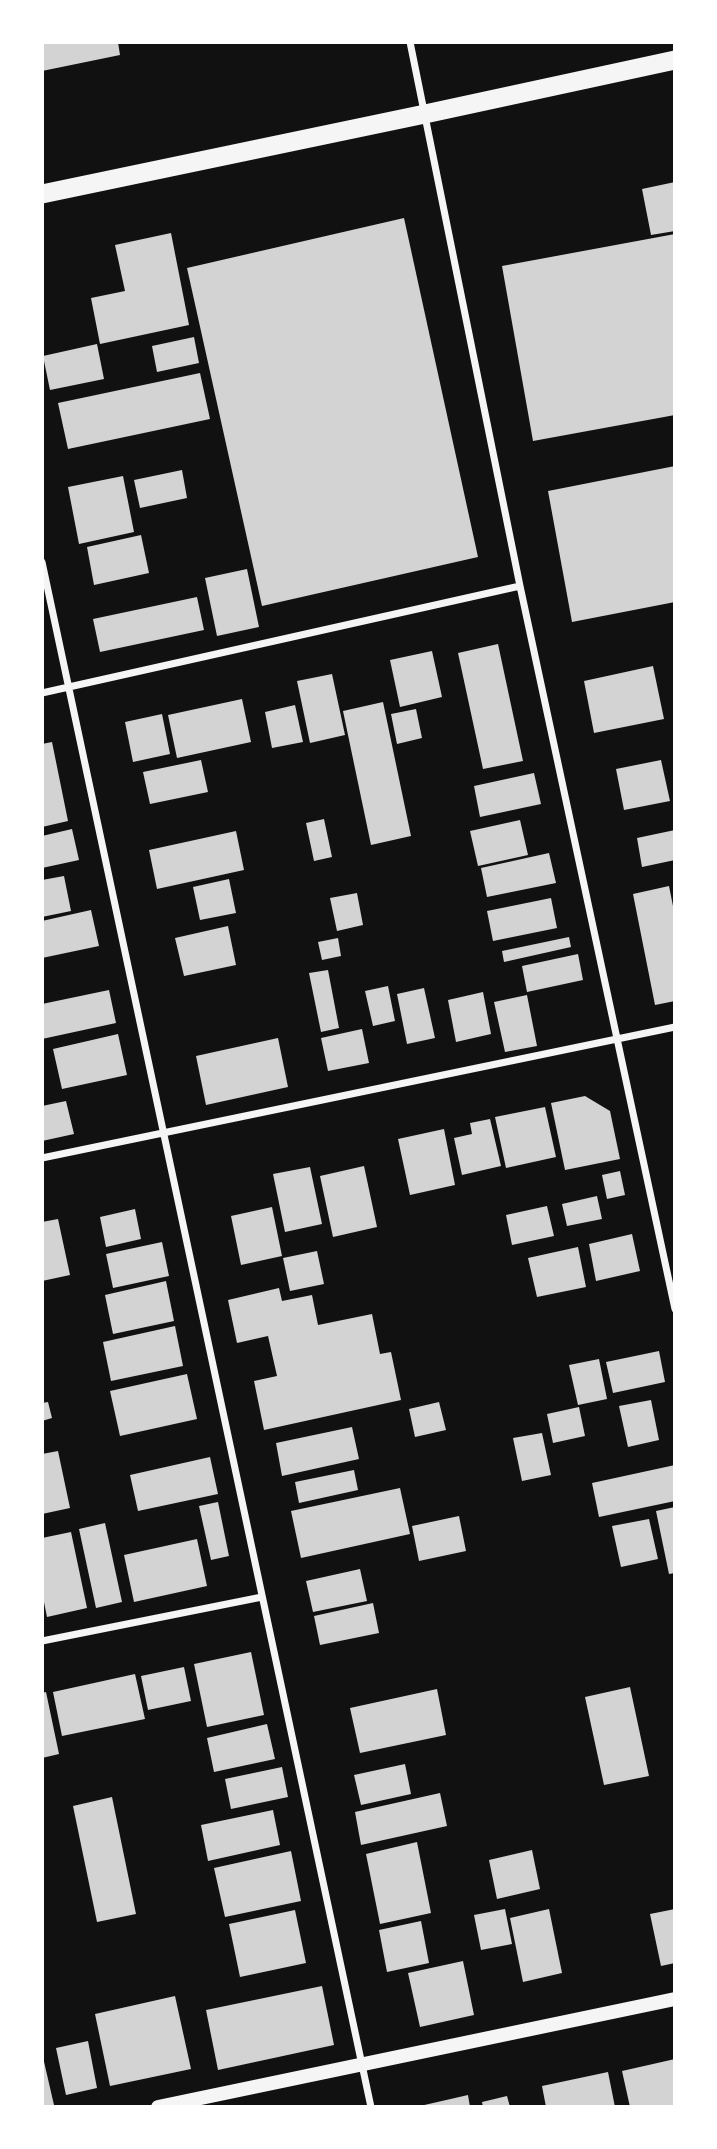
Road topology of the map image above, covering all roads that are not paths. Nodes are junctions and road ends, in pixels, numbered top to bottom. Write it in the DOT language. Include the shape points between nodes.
graph roads {
  1 [pos="410,42"];
  2 [pos="675,60"];
  3 [pos="425,114"];
  4 [pos="42,194"];
  5 [pos="42,562"];
  6 [pos="520,586"];
  7 [pos="69,687"];
  8 [pos="42,693"];
  9 [pos="675,1027"];
  10 [pos="617,1040"];
  11 [pos="164,1132"];
  12 [pos="42,1158"];
  13 [pos="675,1309"];
  14 [pos="262,1597"];
  15 [pos="42,1642"];
  16 [pos="675,1999"];
  17 [pos="362,2066"];
  18 [pos="158,2107"];
  19 [pos="371,2107"];
  1 -- 3 [label="street"];
  2 -- 3 [label="highway"];
  3 -- 4 [label="highway"];
  3 -- 6 [label="street"];
  5 -- 7 [label="street"];
  6 -- 7 [label="street"];
  6 -- 10 [label="street"];
  7 -- 8 [label="street"];
  7 -- 11 [label="street"];
  9 -- 10 [label="street"];
  10 -- 11 [label="street"];
  10 -- 13 [label="street"];
  11 -- 12 [label="street"];
  11 -- 14 [label="street"];
  14 -- 15 [label="street"];
  14 -- 17 [label="street"];
  16 -- 17 [label="main road"];
  17 -- 18 [label="main road"];
  17 -- 19 [label="street"];
}
